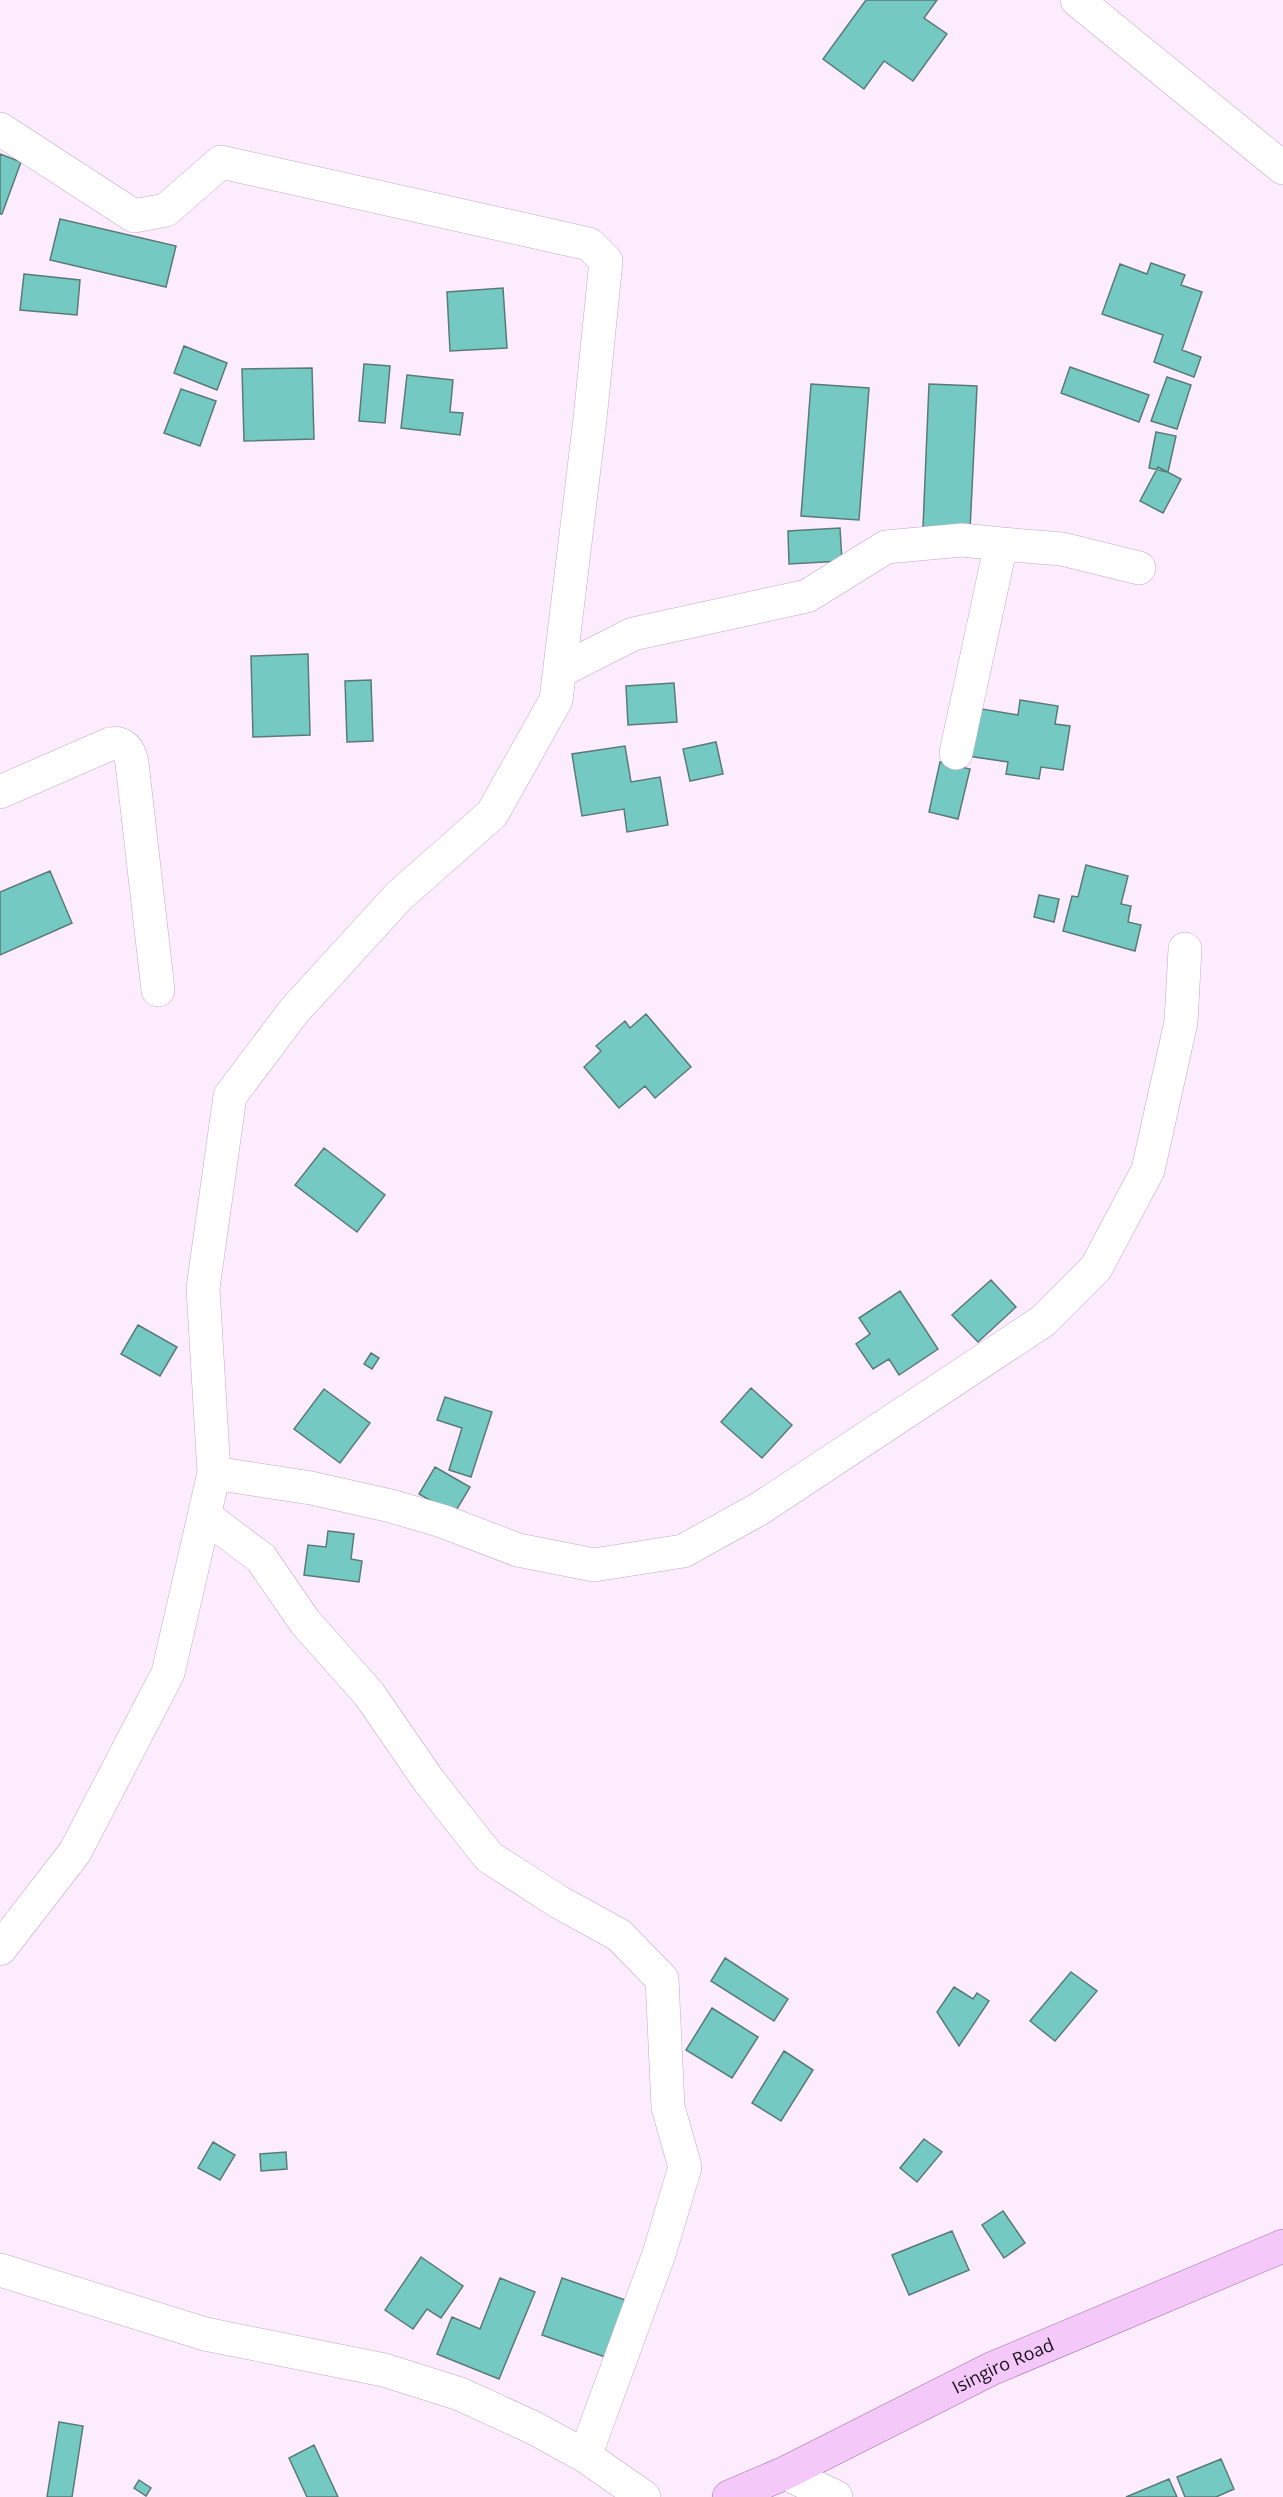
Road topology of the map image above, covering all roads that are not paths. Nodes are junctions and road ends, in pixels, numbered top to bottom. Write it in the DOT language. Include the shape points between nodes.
graph roads {
  1 [pos="1077,0"];
  2 [pos="0,129"];
  3 [pos="1283,168"];
  4 [pos="1001,544"];
  5 [pos="1139,568"];
  6 [pos="560,671"];
  7 [pos="956,753"];
  8 [pos="0,792"];
  9 [pos="1185,949"];
  10 [pos="158,990"];
  11 [pos="214,1473"];
  12 [pos="205,1516"];
  13 [pos="0,1949"];
  14 [pos="1283,2246"];
  15 [pos="0,2270"];
  16 [pos="585,2456"];
  17 [pos="785,2473"];
  18 [pos="644,2497"];
  19 [pos="729,2497"];
  20 [pos="836,2497"];
  1 -- 3 [label="street"];
  2 -- 6 [label="street" via="134,216 166,210 221,162 589,244 606,261"];
  4 -- 5 [label="street" via="1062,549"];
  4 -- 6 [label="street" via="962,540 886,547 807,596 633,634"];
  4 -- 7 [label="street"];
  6 -- 11 [label="street" via="556,700 492,814 399,896 294,1011 230,1096 203,1288"];
  8 -- 10 [label="street" via="110,744 119,743 127,749 132,763"];
  9 -- 11 [label="street" via="1181,1022 1148,1170 1096,1268 1043,1321 759,1509 683,1551 594,1565 518,1550 391,1506 311,1488"];
  11 -- 12 [label="street"];
  12 -- 13 [label="street" via="168,1673 75,1852"];
  12 -- 16 [label="street" via="261,1557 305,1623 369,1694 429,1781 489,1857 619,1935 662,1979 669,2107 685,2167 659,2254"];
  14 -- 17 [label="main road, Isingiro Road" via="991,2369"];
  15 -- 16 [label="street" via="206,2334 384,2370 460,2394"];
  16 -- 18 [label="street"];
  17 -- 19 [label="main road, Isingiro Road"];
  17 -- 20 [label="street"];
}
